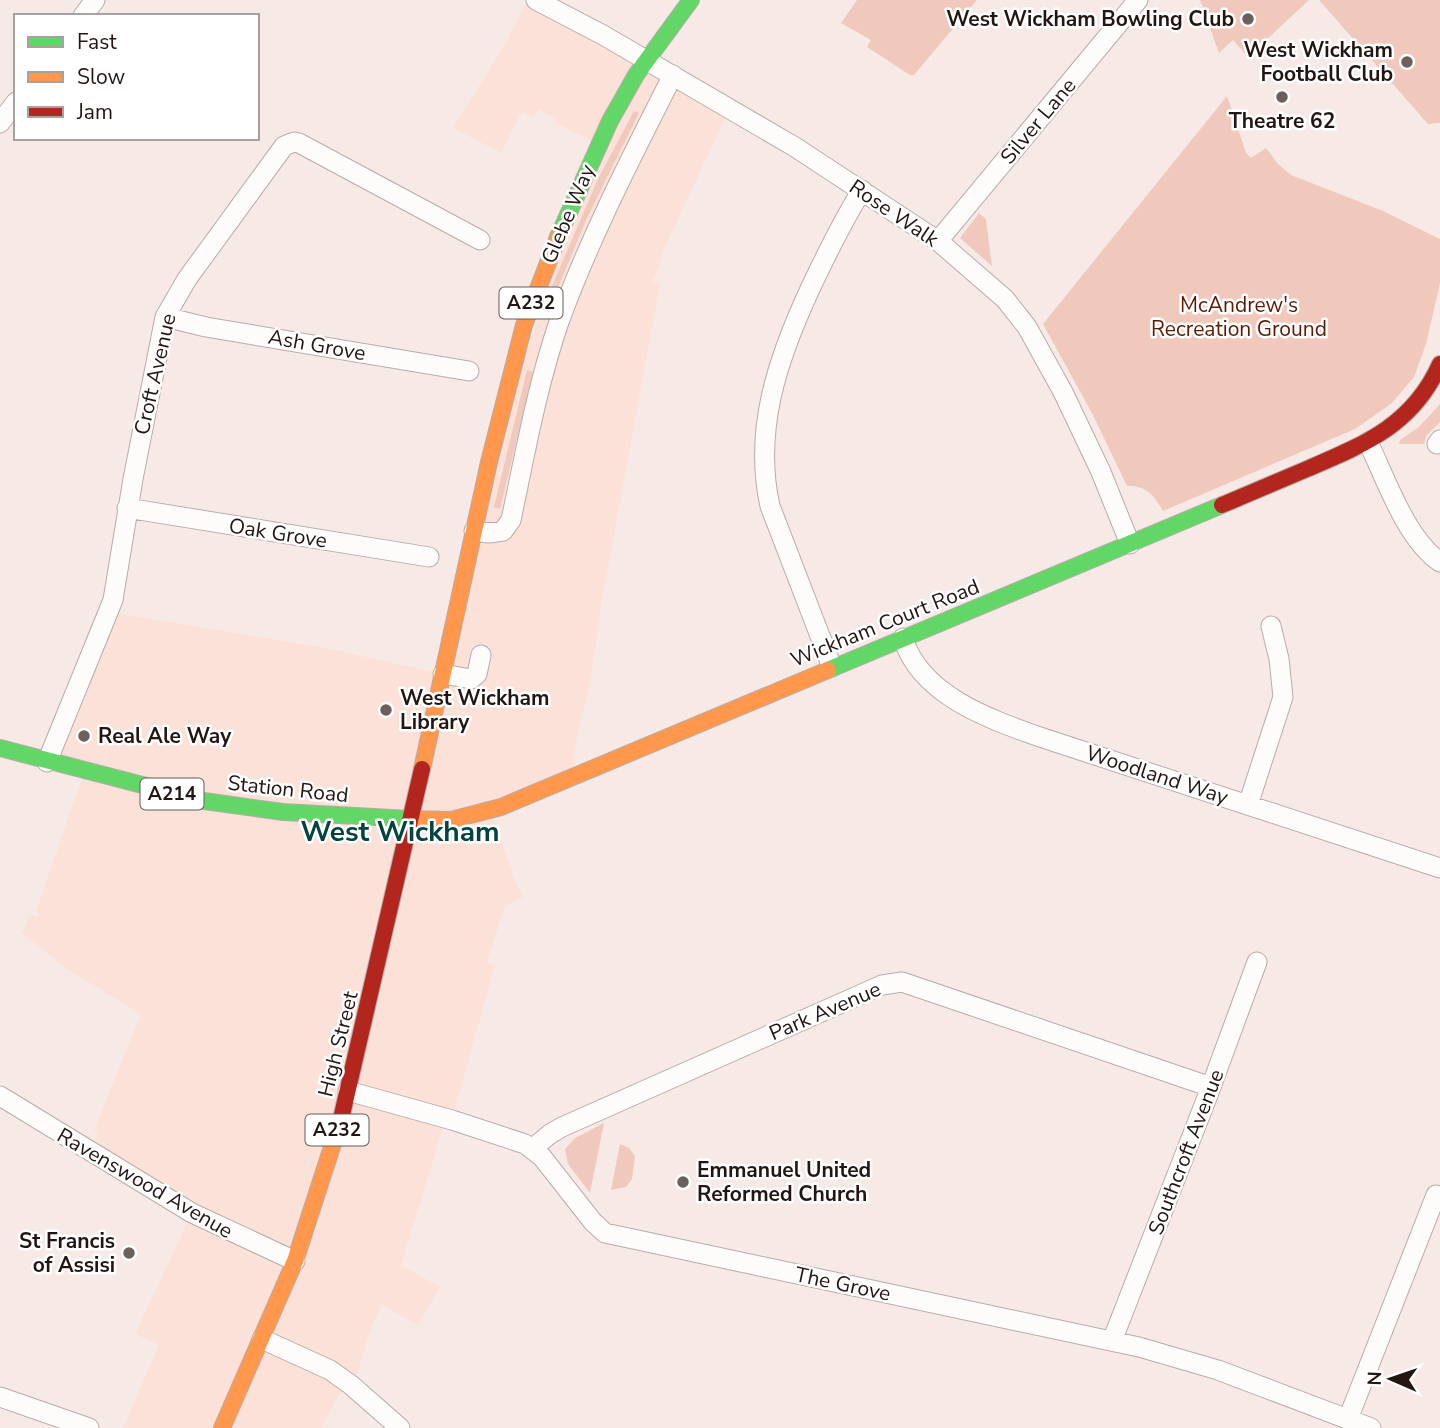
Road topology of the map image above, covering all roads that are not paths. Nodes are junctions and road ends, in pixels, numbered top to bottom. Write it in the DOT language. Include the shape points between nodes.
graph roads {
  1 [pos="536,0"];
  2 [pos="691,0"];
  3 [pos="1138,0"];
  4 [pos="647,59"];
  5 [pos="673,75"];
  6 [pos="14,105"];
  7 [pos="0,123"];
  8 [pos="862,191"];
  9 [pos="480,240"];
  10 [pos="938,241"];
  11 [pos="164,317"];
  12 [pos="519,343"];
  13 [pos="550,351"];
  14 [pos="1440,364"];
  15 [pos="469,371"];
  16 [pos="1436,385"];
  17 [pos="1368,442"];
  18 [pos="127,508"];
  19 [pos="474,531"];
  20 [pos="1130,544"];
  21 [pos="429,557"];
  22 [pos="1440,562"];
  23 [pos="1271,625"];
  24 [pos="902,638"];
  25 [pos="481,655"];
  26 [pos="832,667"];
  27 [pos="443,674"];
  28 [pos="0,748"];
  29 [pos="47,762"];
  30 [pos="1248,805"];
  31 [pos="411,819"];
  32 [pos="1440,868"];
  33 [pos="1257,962"];
  34 [pos="1211,1087"];
  35 [pos="348,1091"];
  36 [pos="0,1096"];
  37 [pos="532,1149"];
  38 [pos="1436,1195"];
  39 [pos="295,1261"];
  40 [pos="262,1339"];
  41 [pos="1112,1341"];
  42 [pos="0,1397"];
  43 [pos="1348,1419"];
  44 [pos="89,1428"];
  45 [pos="222,1428"];
  46 [pos="400,1428"];
  47 [pos="1371,1428"];
  1 -- 4 [label="street, Rose Walk"];
  2 -- 4 [label="main road, Glebe Way / A232"];
  3 -- 10 [label="street, Silver Lane"];
  4 -- 5 [label="street, Rose Walk"];
  4 -- 12 [label="main road, Glebe Way / A232" via="621,100 581,183 545,265"];
  5 -- 8 [label="street, Rose Walk"];
  5 -- 13 [label="street, Glebe Way" via="594,235"];
  6 -- 7 [label="street"];
  8 -- 10 [label="street, Rose Walk"];
  8 -- 26 [label="street" via="827,252 785,346 770,398 765,445 770,506"];
  9 -- 11 [label="street, Croft Avenue" via="299,143 289,143"];
  10 -- 20 [label="street, Rose Walk" via="1023,319 1079,425"];
  11 -- 15 [label="street, Ash Grove"];
  11 -- 18 [label="street, Croft Avenue"];
  12 -- 13 [label="street"];
  12 -- 19 [label="main road, Glebe Way / A232"];
  13 -- 19 [label="street, Glebe Way" via="511,520 503,531"];
  14 -- 16 [label="main road, Wickham Court Road"];
  16 -- 17 [label="main road, Wickham Court Road" via="1392,427"];
  17 -- 20 [label="main road, Wickham Court Road"];
  17 -- 22 [label="street" via="1419,542"];
  18 -- 21 [label="street, Oak Grove"];
  18 -- 29 [label="street, Croft Avenue" via="109,612"];
  19 -- 27 [label="main road, Glebe Way / A232"];
  20 -- 24 [label="main road, Wickham Court Road"];
  23 -- 30 [label="street" via="1283,697"];
  24 -- 26 [label="main road, Wickham Court Road"];
  24 -- 30 [label="street, Woodland Way" via="921,671 976,712"];
  25 -- 27 [label="street" via="477,674 471,679"];
  26 -- 31 [label="main road, Wickham Court Road" via="501,807 451,820"];
  27 -- 31 [label="main road, Glebe Way / A232"];
  28 -- 29 [label="main road, Station Road / A214"];
  29 -- 31 [label="main road, Station Road / A214" via="233,806"];
  30 -- 32 [label="street, Woodland Way"];
  31 -- 35 [label="main road, High Street / A232"];
  33 -- 34 [label="street, Southcroft Avenue"];
  34 -- 37 [label="street, Park Avenue" via="911,984 892,983 562,1126"];
  34 -- 41 [label="street, Southcroft Avenue"];
  35 -- 37 [label="street, The Grove" via="494,1133"];
  35 -- 39 [label="main road, High Street / A232"];
  36 -- 39 [label="street, Ravenswood Avenue" via="181,1207"];
  37 -- 41 [label="street, The Grove" via="605,1233"];
  38 -- 43 [label="street"];
  39 -- 40 [label="main road, High Street / A232"];
  40 -- 45 [label="main road, High Street / A232"];
  40 -- 46 [label="street" via="330,1370"];
  41 -- 43 [label="street, The Grove" via="1211,1368"];
  42 -- 44 [label="street"];
  43 -- 47 [label="street, The Grove"];
}
